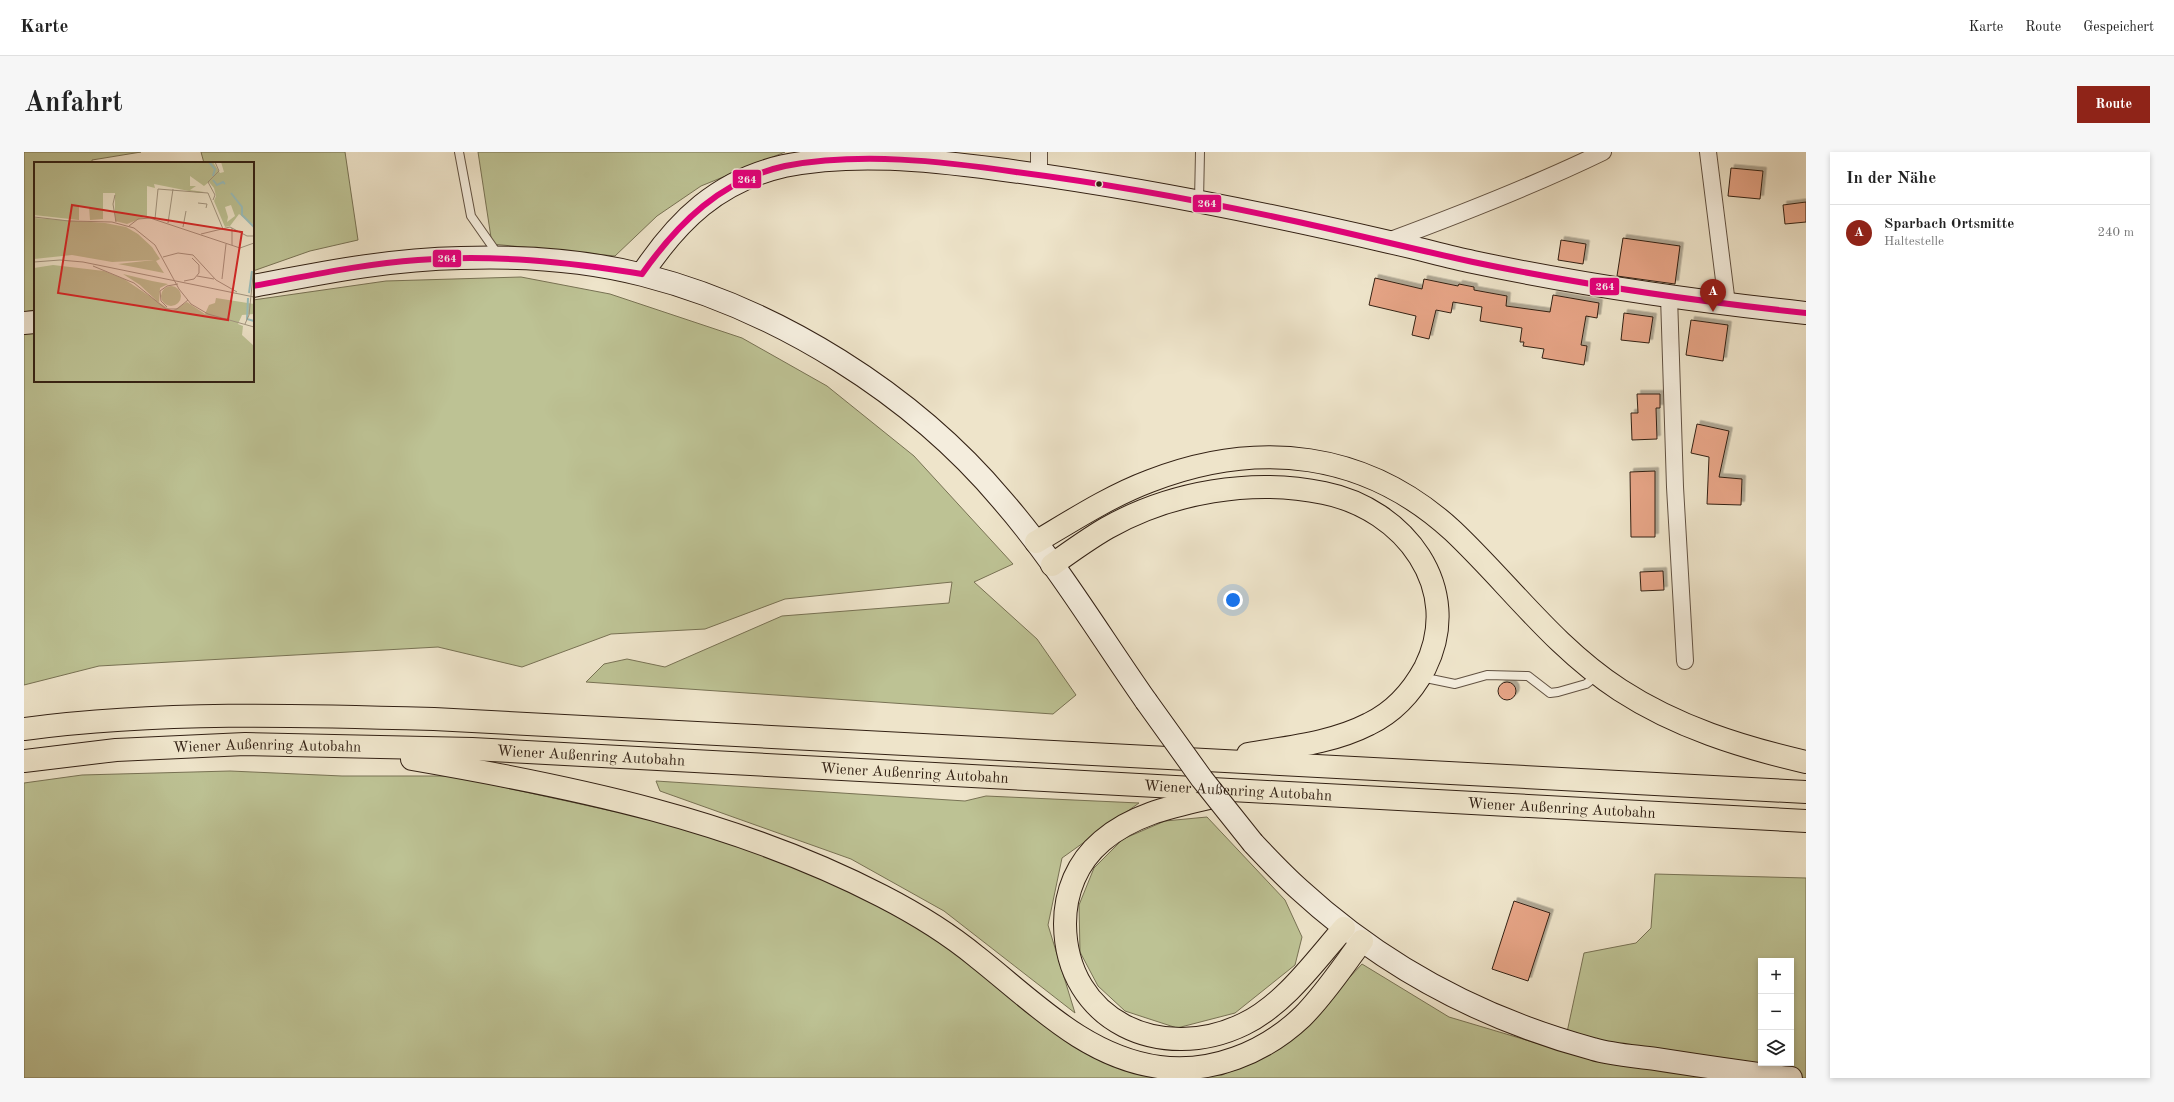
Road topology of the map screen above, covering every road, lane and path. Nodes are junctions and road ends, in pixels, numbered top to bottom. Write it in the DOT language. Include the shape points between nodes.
graph roads {
  1 [pos="458,152"];
  2 [pos="1039,152"];
  3 [pos="1200,152"];
  4 [pos="1603,152"];
  5 [pos="1708,152"];
  6 [pos="892,155"];
  7 [pos="1040,175"];
  8 [pos="1199,201"];
  9 [pos="1388,241"];
  10 [pos="500,258"];
  11 [pos="642,274"];
  12 [pos="254,286"];
  13 [pos="1669,296"];
  14 [pos="1727,304"];
  15 [pos="1806,313"];
  16 [pos="34,322"];
  17 [pos="24,324"];
  18 [pos="1036,542"];
  19 [pos="1052,565"];
  20 [pos="1685,661"];
  21 [pos="1599,675"];
  22 [pos="1420,677"];
  23 [pos="24,729"];
  24 [pos="334,745"];
  25 [pos="1212,760"];
  26 [pos="24,761"];
  27 [pos="1806,762"];
  28 [pos="1238,791"];
  29 [pos="1806,792"];
  30 [pos="1806,821"];
  31 [pos="1344,928"];
  32 [pos="1362,941"];
  33 [pos="1791,1078"];
  1 -- 10 [label="lane" via="471,216"];
  2 -- 7 [label="street"];
  3 -- 8 [label="lane"];
  4 -- 9 [label="street" via="1477,208"];
  5 -- 14 [label="street"];
  6 -- 7 [label="main road"];
  6 -- 11 [label="main road" via="812,160 781,166 721,190 678,226"];
  7 -- 8 [label="main road"];
  8 -- 9 [label="main road"];
  9 -- 13 [label="main road" via="1473,262"];
  10 -- 11 [label="main road" via="554,261"];
  10 -- 12 [label="main road" via="403,262 342,269"];
  11 -- 18 [label="main road" via="746,312 793,333 846,364 934,429 1002,499"];
  13 -- 14 [label="main road"];
  13 -- 20 [label="street" via="1675,487"];
  14 -- 15 [label="main road"];
  16 -- 17 [label="main road"];
  18 -- 19 [label="main road"];
  18 -- 21 [label="highway" via="1117,496 1183,470 1247,459 1281,457 1314,460 1344,467 1399,490 1425,507 1454,532 1564,646"];
  19 -- 22 [label="highway" via="1107,528 1141,511 1170,502 1238,489 1295,489 1325,493 1351,501 1393,525 1421,557 1431,576 1436,596 1435,637 1430,658"];
  19 -- 31 [label="main road, bridge" via="1202,780 1253,843 1299,890"];
  21 -- 22 [label="lane" via="1586,684 1550,693 1528,676 1487,675 1456,684"];
  21 -- 27 [label="highway" via="1655,710 1701,732 1734,744"];
  22 -- 25 [label="highway" via="1408,695 1390,710 1370,724 1346,734 1316,742"];
  23 -- 25 [label="highway, Wiener Außenring Autobahn" via="131,719 231,716 349,717 513,723"];
  24 -- 26 [label="highway, Wiener Außenring Autobahn" via="245,744 116,750"];
  24 -- 28 [label="highway, Wiener Außenring Autobahn" via="472,749"];
  24 -- 32 [label="highway" via="490,772 620,800 704,824 779,850 843,877 910,911 976,956 1055,1021 1084,1040 1110,1053 1160,1067 1184,1068 1225,1062 1267,1044 1303,1015"];
  25 -- 29 [label="highway, Wiener Außenring Autobahn"];
  28 -- 30 [label="highway, Wiener Außenring Autobahn"];
  28 -- 31 [label="highway" via="1169,807 1143,816 1112,834 1086,857 1068,894 1065,913 1067,954 1086,993 1117,1023 1138,1033 1180,1040 1203,1038 1226,1032 1266,1010 1288,991"];
  31 -- 32 [label="main road"];
  32 -- 33 [label="main road" via="1407,971 1459,1000 1525,1028 1594,1050"];
}
